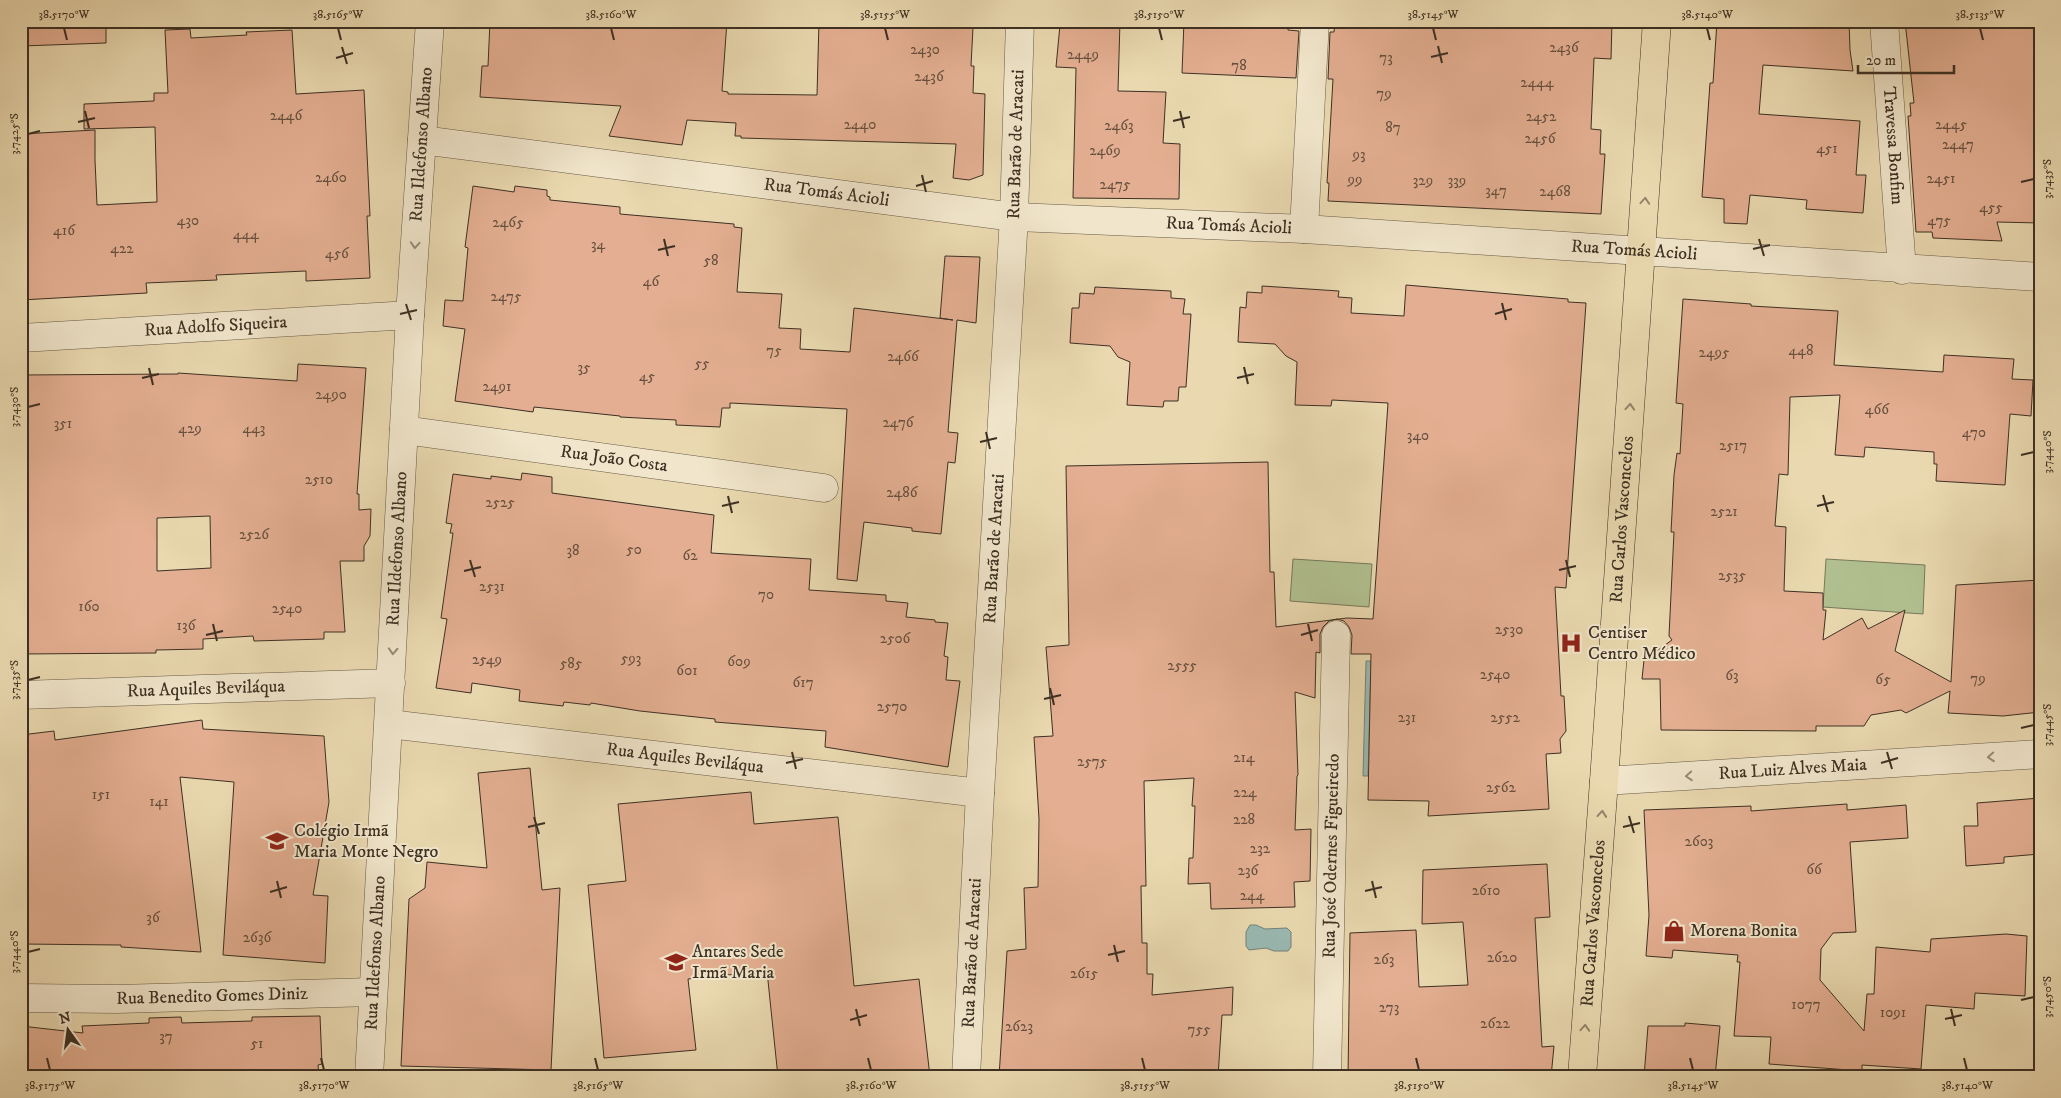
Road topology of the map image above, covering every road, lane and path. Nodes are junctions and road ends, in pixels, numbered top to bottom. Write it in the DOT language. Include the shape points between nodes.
graph roads {
  1 [pos="430,21"];
  2 [pos="1020,21"];
  3 [pos="1315,21"];
  4 [pos="1657,21"];
  5 [pos="1884,21"];
  6 [pos="422,140"];
  7 [pos="1014,217"];
  8 [pos="1304,229"];
  9 [pos="1641,250"];
  10 [pos="1902,270"];
  11 [pos="2040,277"];
  12 [pos="410,315"];
  13 [pos="21,338"];
  14 [pos="404,430"];
  15 [pos="824,488"];
  16 [pos="1336,635"];
  17 [pos="391,683"];
  18 [pos="21,695"];
  19 [pos="389,724"];
  20 [pos="2040,754"];
  21 [pos="1604,781"];
  22 [pos="980,793"];
  23 [pos="373,992"];
  24 [pos="21,998"];
  25 [pos="369,1077"];
  26 [pos="966,1077"];
  27 [pos="1327,1077"];
  28 [pos="1582,1077"];
  1 -- 6 [label="street, Rua Ildefonso Albano"];
  2 -- 7 [label="street, Rua Barão de Aracati"];
  3 -- 8 [label="street"];
  9 -- 4 [label="main road, Rua Carlos Vasconcelos, one-way"];
  5 -- 10 [label="street, Travessa Bonfim"];
  6 -- 7 [label="street, Rua Tomás Acioli"];
  6 -- 12 [label="street, Rua Ildefonso Albano, one-way"];
  7 -- 8 [label="street, Rua Tomás Acioli"];
  7 -- 22 [label="street, Rua Barão de Aracati"];
  8 -- 9 [label="street, Rua Tomás Acioli"];
  9 -- 10 [label="street, Rua Tomás Acioli"];
  21 -- 9 [label="main road, Rua Carlos Vasconcelos, one-way"];
  10 -- 11 [label="street, Rua Tomás Acioli"];
  12 -- 13 [label="street, Rua Adolfo Siqueira"];
  12 -- 14 [label="street, Rua Ildefonso Albano"];
  14 -- 15 [label="street, Rua João Costa"];
  14 -- 17 [label="street, Rua Ildefonso Albano, one-way"];
  16 -- 27 [label="street, Rua José Odernes Figueiredo"];
  17 -- 18 [label="street, Rua Aquiles Beviláqua"];
  17 -- 19 [label="street, Rua Ildefonso Albano"];
  19 -- 22 [label="street, Rua Aquiles Beviláqua"];
  19 -- 23 [label="street, Rua Ildefonso Albano"];
  20 -- 21 [label="street, Rua Luiz Alves Maia, one-way"];
  28 -- 21 [label="main road, Rua Carlos Vasconcelos, one-way"];
  22 -- 26 [label="street, Rua Barão de Aracati"];
  23 -- 24 [label="street, Rua Benedito Gomes Diniz" via="117,999"];
  23 -- 25 [label="street, Rua Ildefonso Albano"];
}
